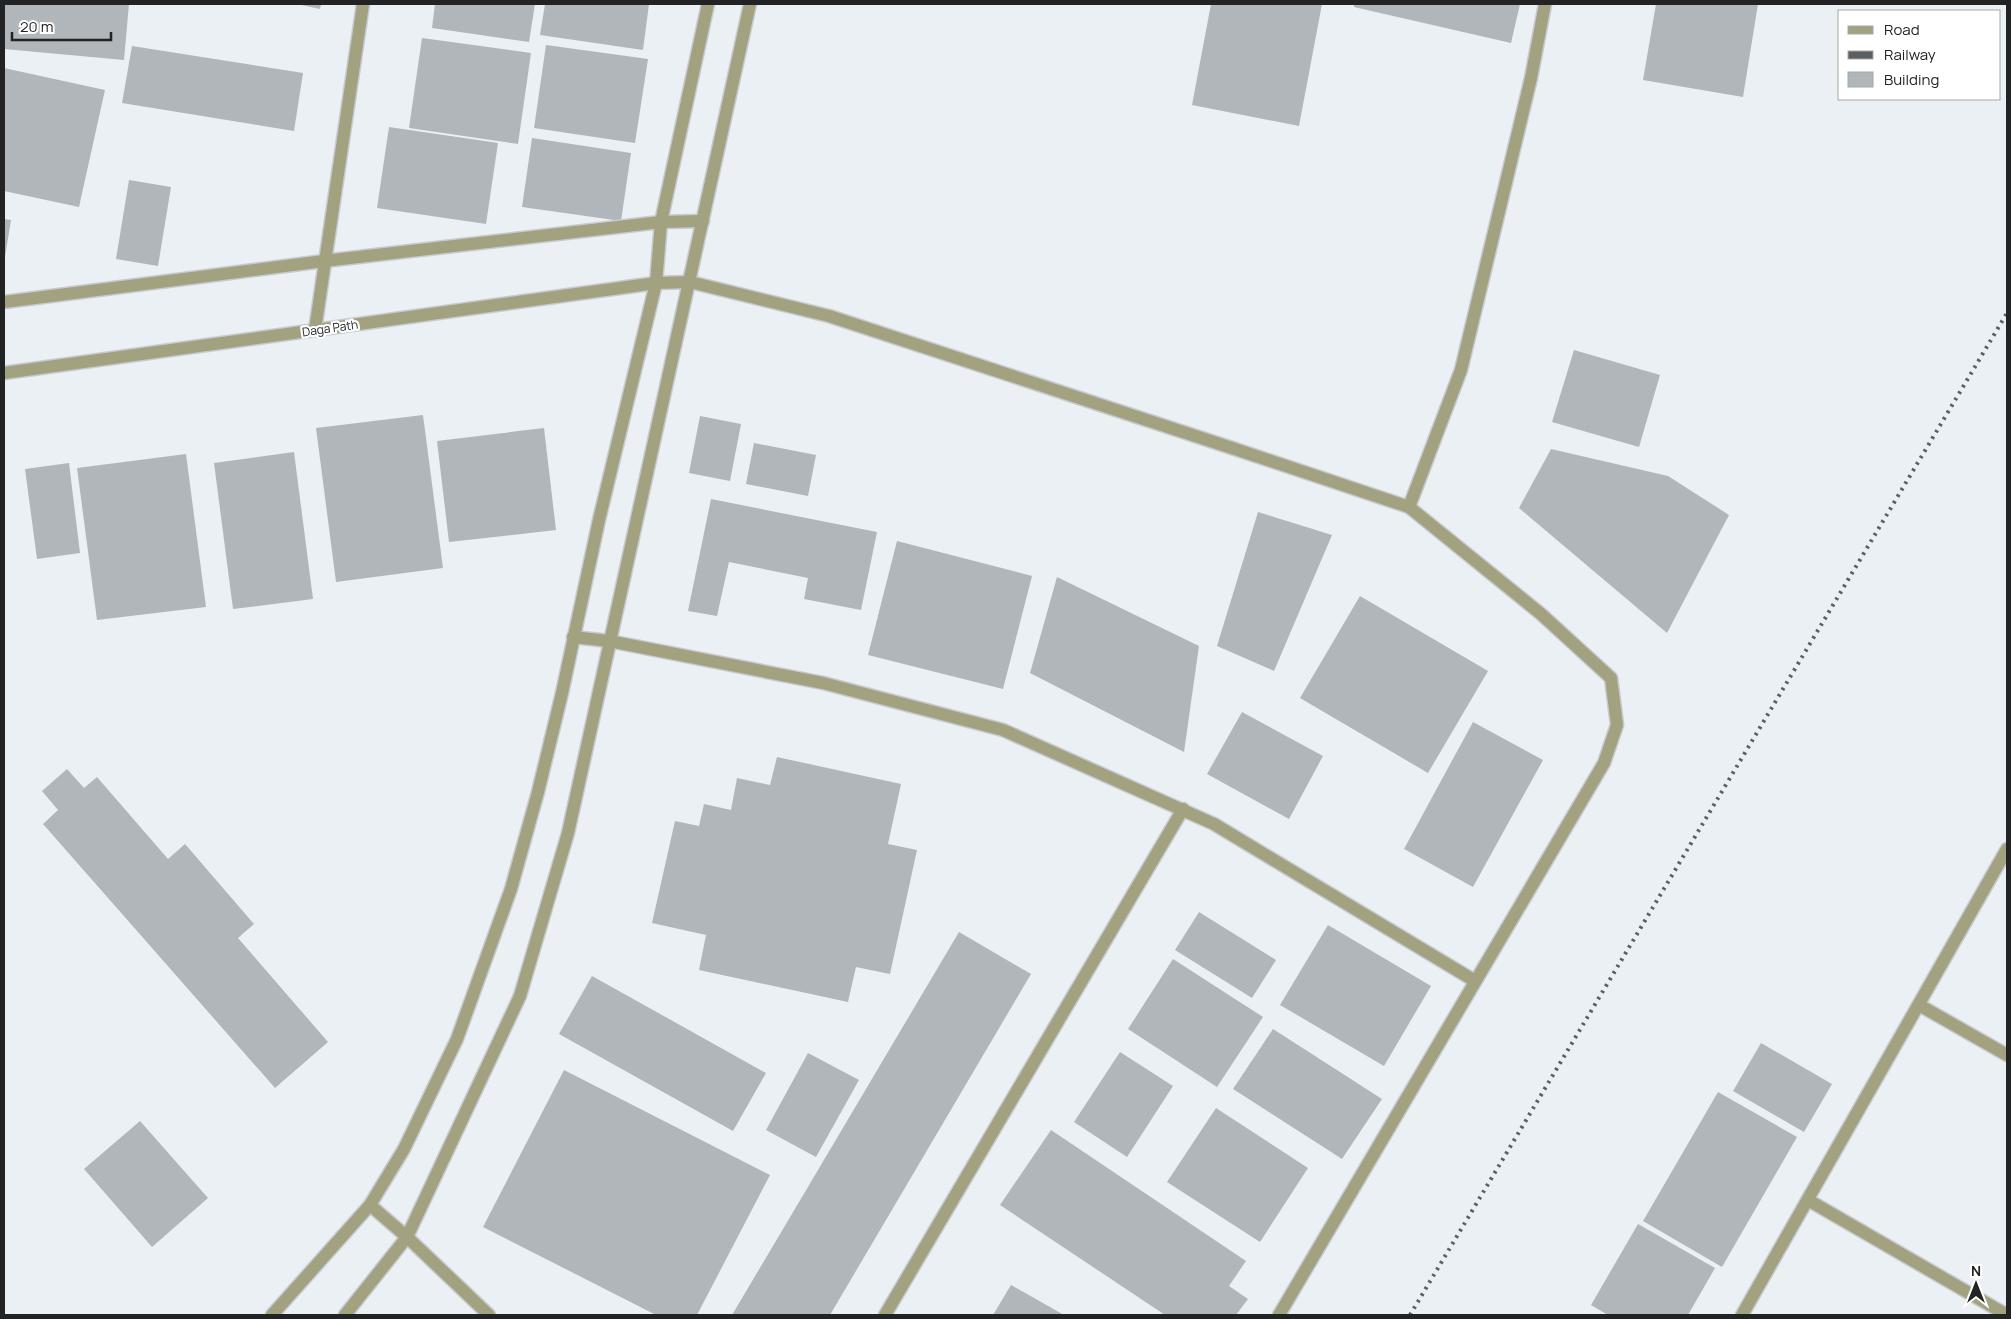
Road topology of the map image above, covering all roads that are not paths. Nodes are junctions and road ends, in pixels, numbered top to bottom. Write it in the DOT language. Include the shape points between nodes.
graph roads {
  1 [pos="363,4"];
  2 [pos="708,4"];
  3 [pos="750,4"];
  4 [pos="1545,4"];
  5 [pos="661,222"];
  6 [pos="703,222"];
  7 [pos="324,261"];
  8 [pos="690,282"];
  9 [pos="656,283"];
  10 [pos="4,302"];
  11 [pos="315,330"];
  12 [pos="4,373"];
  13 [pos="1408,507"];
  14 [pos="573,637"];
  15 [pos="609,641"];
  16 [pos="1183,809"];
  17 [pos="2007,849"];
  18 [pos="1475,981"];
  19 [pos="1919,1005"];
  20 [pos="2007,1055"];
  21 [pos="1808,1200"];
  22 [pos="370,1205"];
  23 [pos="407,1237"];
  24 [pos="272,1315"];
  25 [pos="345,1315"];
  26 [pos="489,1315"];
  27 [pos="885,1315"];
  28 [pos="1279,1315"];
  29 [pos="1742,1315"];
  30 [pos="2007,1315"];
  1 -- 7 [label="street"];
  2 -- 5 [label="street"];
  3 -- 6 [label="street"];
  4 -- 13 [label="street" via="1531,78 1461,370"];
  5 -- 6 [label="street"];
  5 -- 7 [label="street"];
  5 -- 9 [label="street"];
  6 -- 8 [label="street"];
  7 -- 10 [label="street"];
  7 -- 11 [label="street"];
  8 -- 9 [label="street, Daga Path"];
  8 -- 13 [label="street, Daga Path" via="829,316"];
  8 -- 15 [label="street"];
  9 -- 11 [label="street, Daga Path"];
  9 -- 14 [label="street"];
  11 -- 12 [label="street, Daga Path"];
  13 -- 18 [label="street" via="1541,614 1611,678 1617,725 1604,763"];
  14 -- 15 [label="street"];
  14 -- 22 [label="street" via="540,783 510,889 456,1039 404,1149"];
  15 -- 16 [label="street" via="823,683 1004,730"];
  15 -- 23 [label="street" via="568,833 520,996"];
  16 -- 18 [label="street" via="1214,824"];
  16 -- 27 [label="street"];
  17 -- 19 [label="street"];
  18 -- 28 [label="street"];
  19 -- 20 [label="street"];
  19 -- 21 [label="street"];
  21 -- 29 [label="street"];
  21 -- 30 [label="street"];
  22 -- 23 [label="street"];
  22 -- 24 [label="street"];
  23 -- 25 [label="street"];
  23 -- 26 [label="street"];
}
